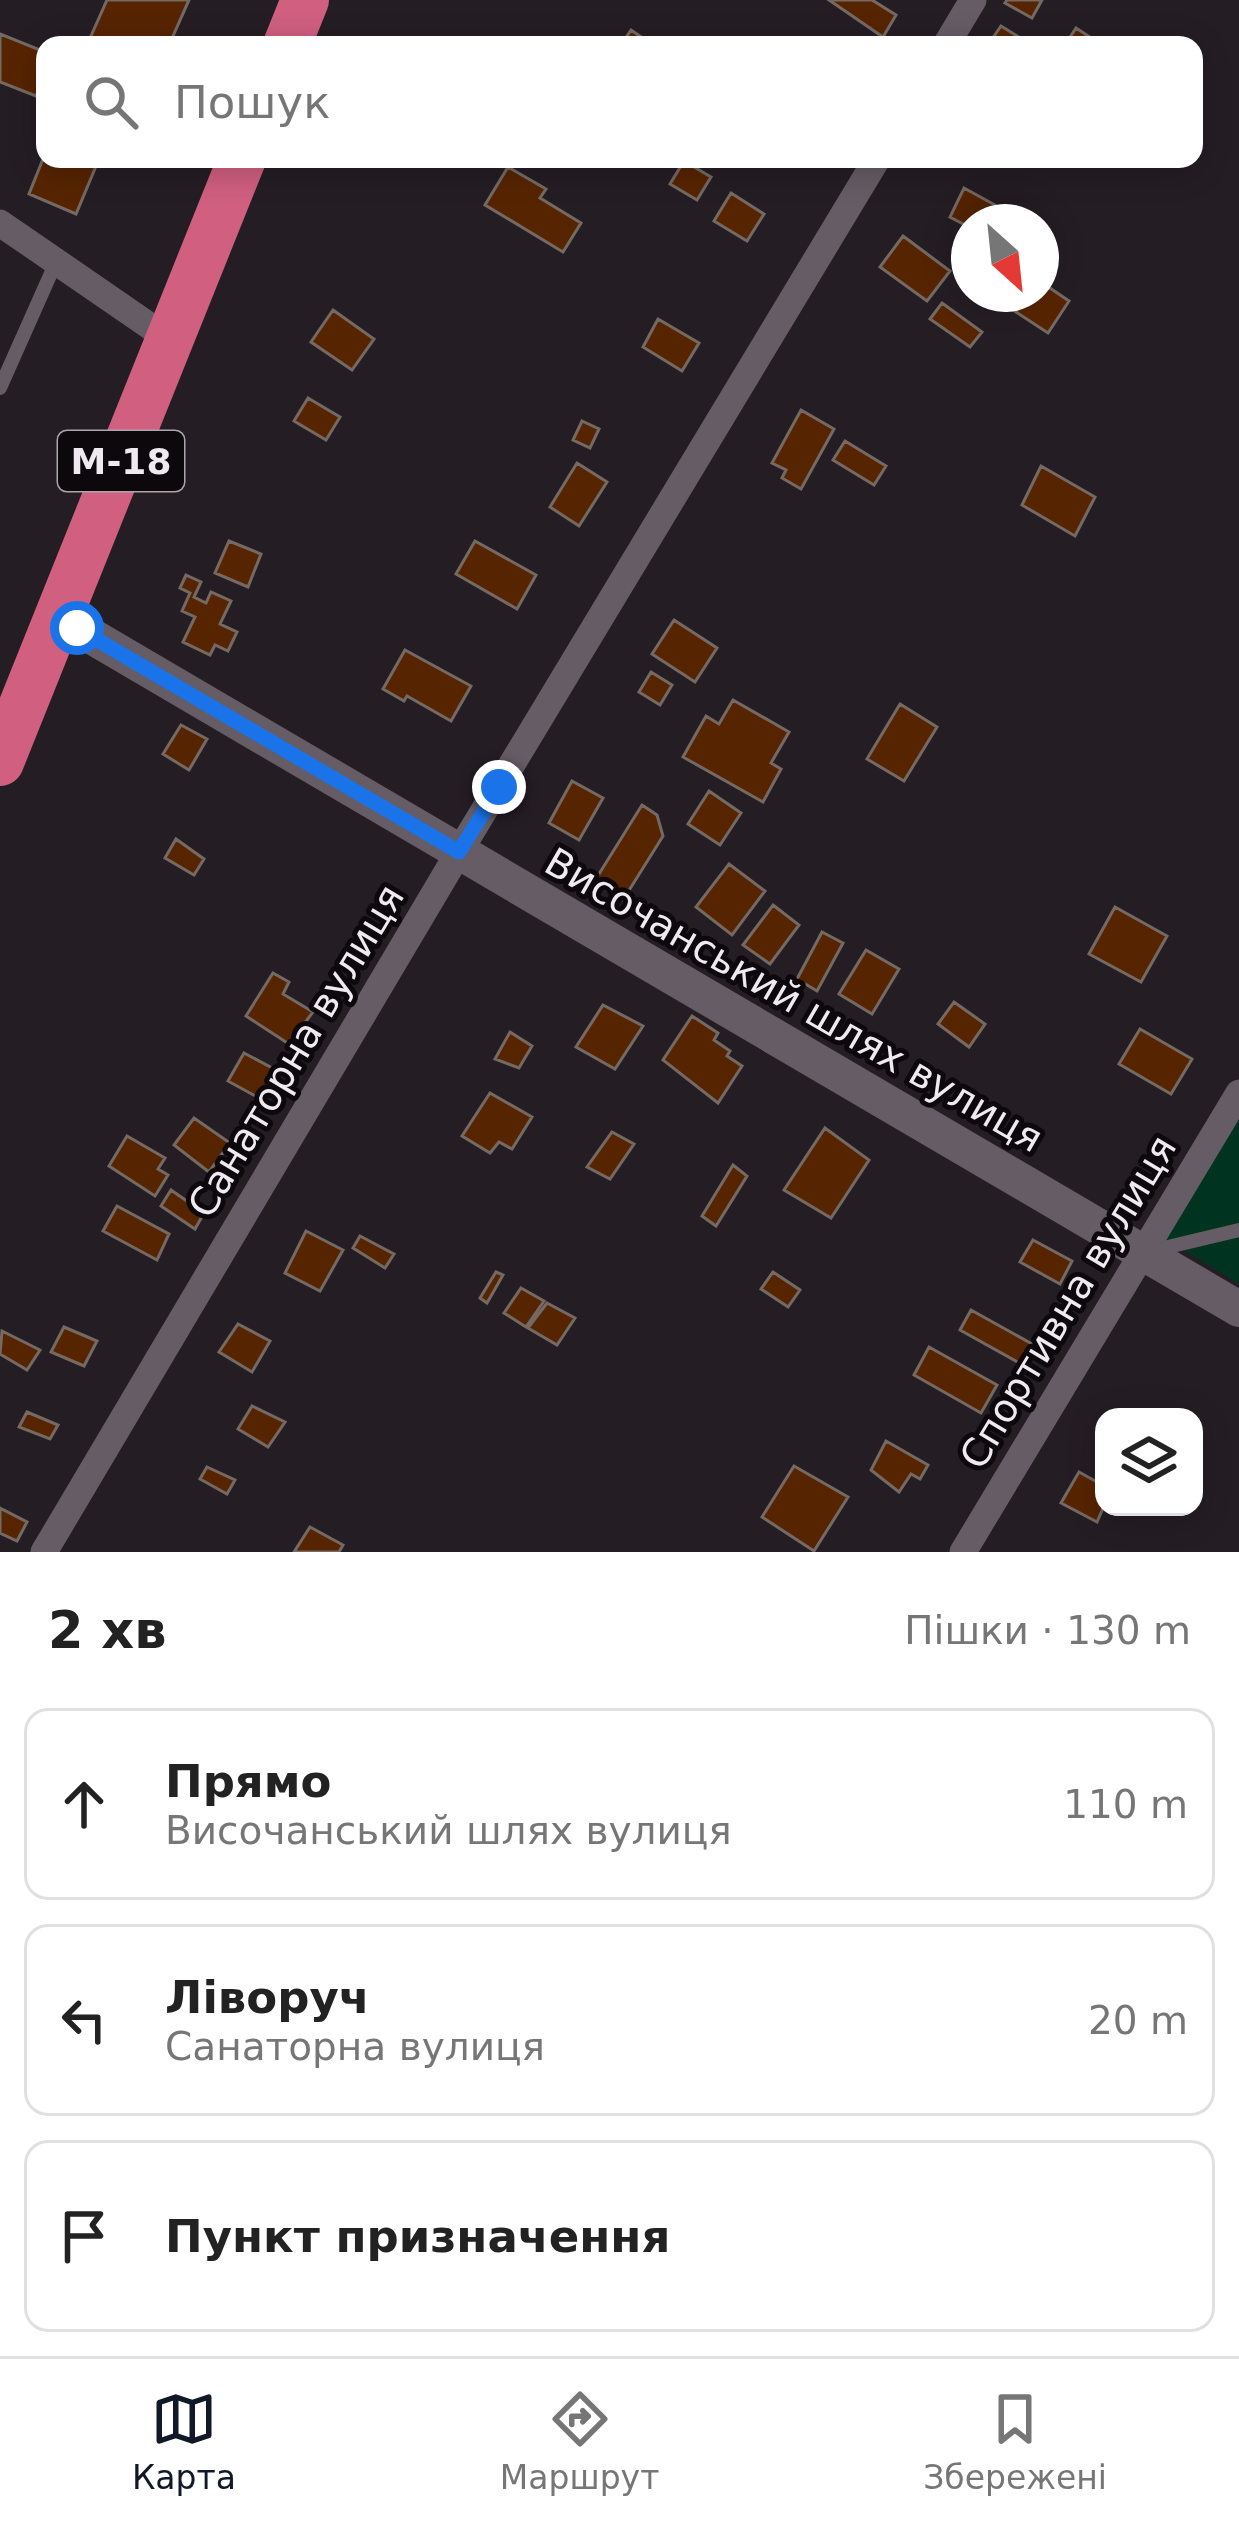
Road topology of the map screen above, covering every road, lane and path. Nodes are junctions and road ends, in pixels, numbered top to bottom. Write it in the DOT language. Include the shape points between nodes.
graph roads {
  1 [pos="305,0"];
  2 [pos="973,0"];
  3 [pos="291,36"];
  4 [pos="951,36"];
  5 [pos="238,168"];
  6 [pos="872,168"];
  7 [pos="0,223"];
  8 [pos="56,262"];
  9 [pos="170,340"];
  10 [pos="0,388"];
  11 [pos="59,617"];
  12 [pos="0,762"];
  13 [pos="459,852"];
  14 [pos="1239,1093"];
  15 [pos="1239,1230"];
  16 [pos="1143,1253"];
  17 [pos="1239,1309"];
  18 [pos="44,1552"];
  19 [pos="963,1552"];
  1 -- 3 [label="highway"];
  2 -- 4 [label="street"];
  5 -- 9 [label="highway, М-18"];
  6 -- 13 [label="street, Санаторна вулиця"];
  7 -- 8 [label="street"];
  8 -- 9 [label="street"];
  8 -- 10 [label="lane"];
  9 -- 11 [label="highway, М-18"];
  11 -- 12 [label="highway, М-18"];
  11 -- 13 [label="street, Височанський шлях вулиця"];
  13 -- 16 [label="street, Височанський шлях вулиця"];
  13 -- 18 [label="street, Санаторна вулиця"];
  14 -- 16 [label="street, Спортивна вулиця"];
  15 -- 16 [label="lane"];
  16 -- 17 [label="street, Височанський шлях вулиця"];
  16 -- 19 [label="street, Спортивна вулиця"];
}
